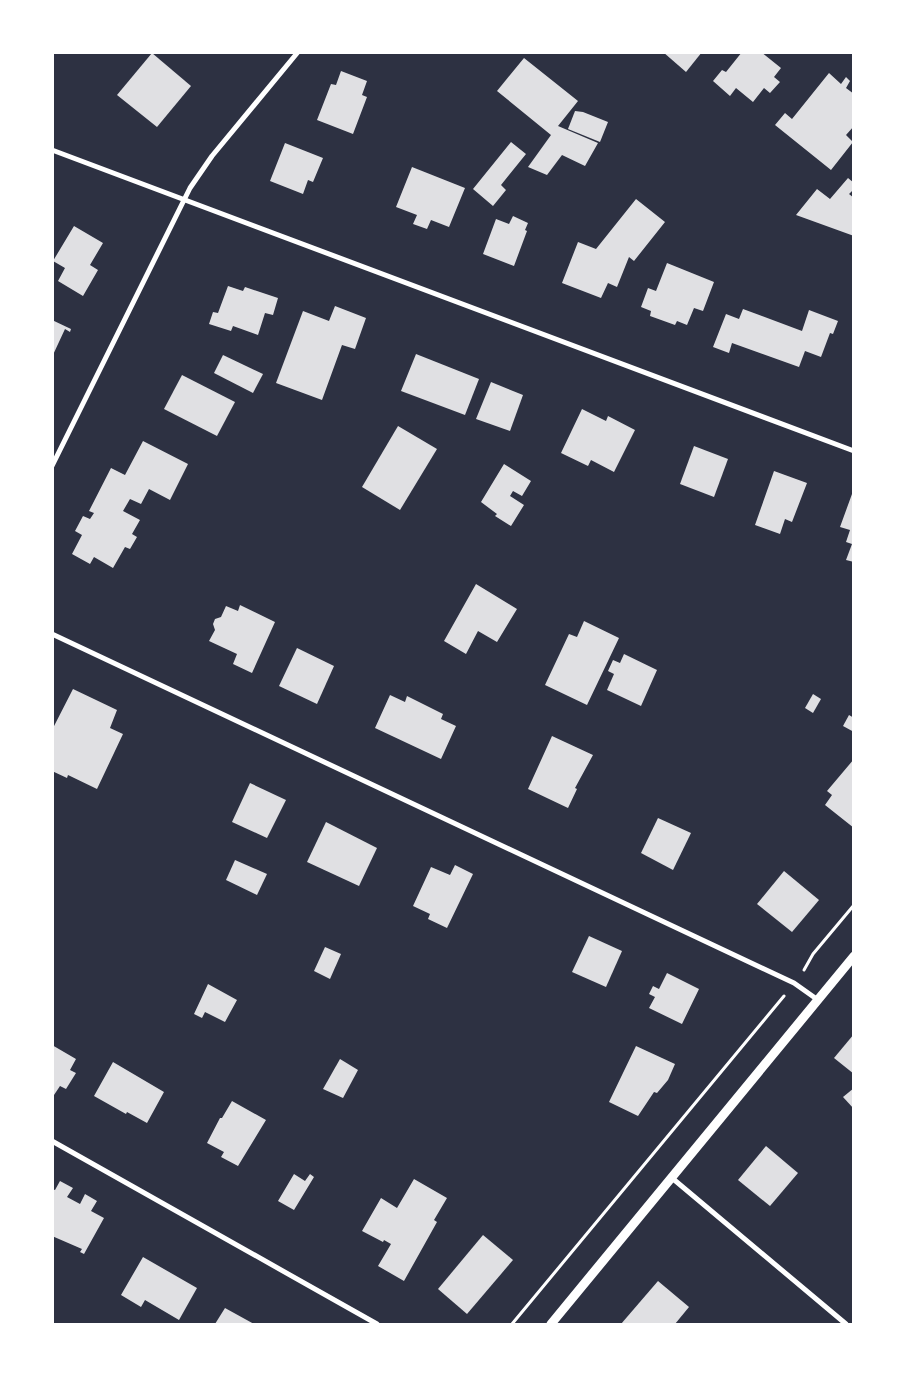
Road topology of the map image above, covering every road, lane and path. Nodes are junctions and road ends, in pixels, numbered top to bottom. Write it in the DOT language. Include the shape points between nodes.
graph roads {
  1 [pos="298,52"];
  2 [pos="52,150"];
  3 [pos="183,200"];
  4 [pos="854,451"];
  5 [pos="52,466"];
  6 [pos="52,634"];
  7 [pos="854,905"];
  8 [pos="854,956"];
  9 [pos="804,970"];
  10 [pos="784,996"];
  11 [pos="818,1000"];
  12 [pos="52,1141"];
  13 [pos="672,1178"];
  14 [pos="377,1324"];
  15 [pos="512,1324"];
  16 [pos="550,1324"];
  17 [pos="846,1324"];
  1 -- 3 [label="street" via="212,156"];
  2 -- 3 [label="street"];
  3 -- 4 [label="street"];
  3 -- 5 [label="street"];
  6 -- 11 [label="street" via="794,983"];
  7 -- 9 [label="path" via="813,954"];
  8 -- 11 [label="street"];
  10 -- 15 [label="path"];
  11 -- 13 [label="street"];
  12 -- 14 [label="street"];
  13 -- 16 [label="street"];
  13 -- 17 [label="street"];
}
